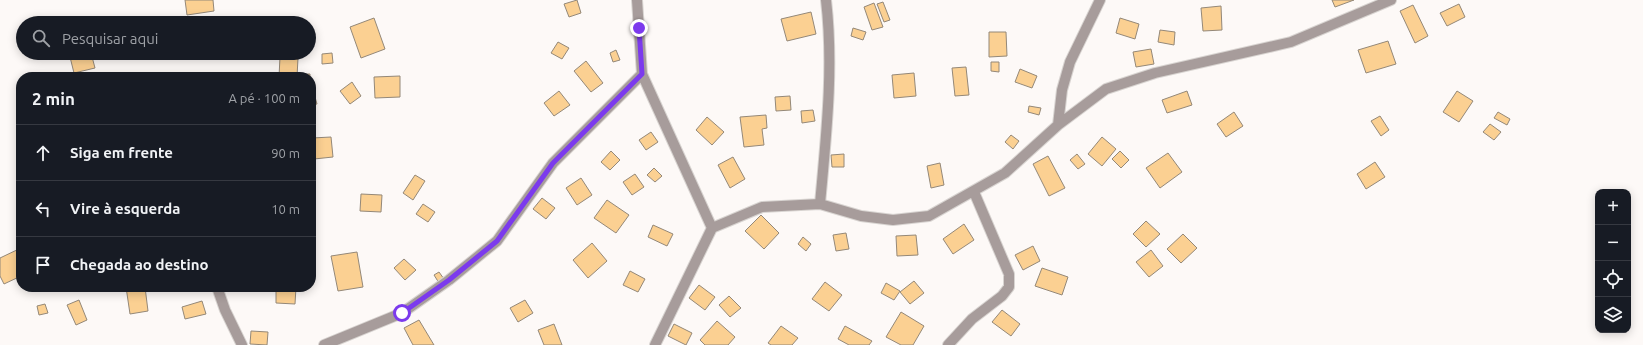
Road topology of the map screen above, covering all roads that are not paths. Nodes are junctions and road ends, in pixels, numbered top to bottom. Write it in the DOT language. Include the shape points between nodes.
graph roads {
  1 [pos="637,0"];
  2 [pos="826,0"];
  3 [pos="1100,0"];
  4 [pos="1391,0"];
  5 [pos="642,74"];
  6 [pos="1058,125"];
  7 [pos="974,192"];
  8 [pos="820,204"];
  9 [pos="712,228"];
  10 [pos="219,292"];
  11 [pos="242,345"];
  12 [pos="324,345"];
  13 [pos="655,345"];
  14 [pos="948,345"];
  1 -- 5 [label="street"];
  2 -- 8 [label="street" via="830,34"];
  3 -- 6 [label="street" via="1070,62 1062,90"];
  4 -- 6 [label="street" via="1291,42 1155,73 1106,89"];
  5 -- 9 [label="street"];
  5 -- 12 [label="street" via="553,163 497,241 449,280 402,313"];
  6 -- 7 [label="street" via="1005,173"];
  7 -- 8 [label="street" via="929,216 893,220 861,216"];
  7 -- 14 [label="street" via="1009,274 1009,287 1002,296 972,319"];
  8 -- 9 [label="street" via="762,207"];
  9 -- 13 [label="street"];
  10 -- 11 [label="street"];
}
